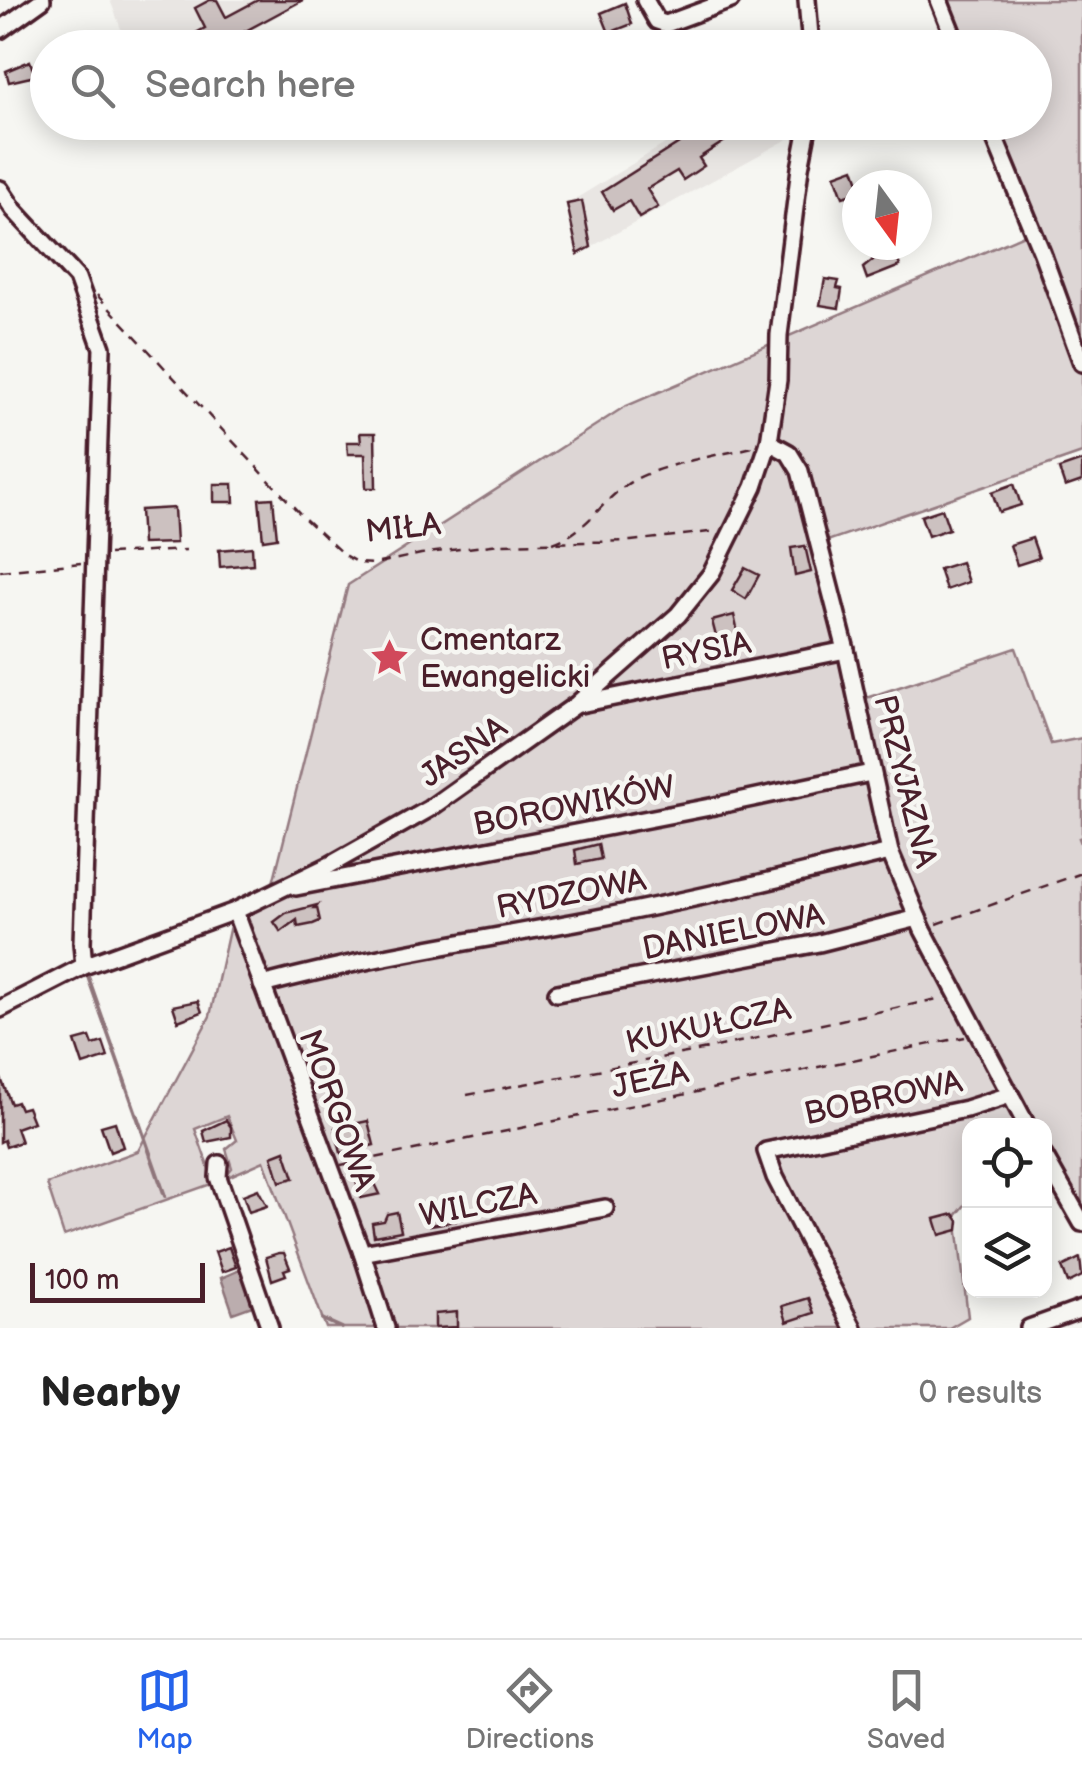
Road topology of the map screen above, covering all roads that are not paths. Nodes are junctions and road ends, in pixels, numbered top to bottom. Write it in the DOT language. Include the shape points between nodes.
graph roads {
  1 [pos="42,0"];
  2 [pos="645,0"];
  3 [pos="731,0"];
  4 [pos="807,0"];
  5 [pos="939,0"];
  6 [pos="0,30"];
  7 [pos="810,30"];
  8 [pos="951,30"];
  9 [pos="805,140"];
  10 [pos="995,140"];
  11 [pos="0,189"];
  12 [pos="1082,363"];
  13 [pos="768,442"];
  14 [pos="846,650"];
  15 [pos="576,704"];
  16 [pos="871,772"];
  17 [pos="890,852"];
  18 [pos="288,885"];
  19 [pos="234,911"];
  20 [pos="920,924"];
  21 [pos="84,966"];
  22 [pos="262,986"];
  23 [pos="557,992"];
  24 [pos="0,1009"];
  25 [pos="1010,1094"];
  26 [pos="1024,1118"];
  27 [pos="219,1164"];
  28 [pos="1052,1170"];
  29 [pos="605,1208"];
  30 [pos="1082,1223"];
  31 [pos="362,1254"];
  32 [pos="1082,1309"];
  33 [pos="270,1328"];
  34 [pos="386,1328"];
  35 [pos="853,1328"];
  36 [pos="1029,1328"];
  1 -- 6 [label="street"];
  2 -- 3 [label="street" via="666,24"];
  4 -- 7 [label="street"];
  5 -- 8 [label="street"];
  9 -- 13 [label="street, JASNA"];
  10 -- 12 [label="street"];
  11 -- 21 [label="street" via="77,278 102,348"];
  13 -- 14 [label="street, PRZYJAZNA" via="789,453 800,471"];
  13 -- 15 [label="street, JASNA" via="711,574 678,615"];
  14 -- 15 [label="street, RYSIA"];
  14 -- 16 [label="street, PRZYJAZNA"];
  15 -- 18 [label="street, JASNA" via="429,809"];
  16 -- 17 [label="street, PRZYJAZNA"];
  16 -- 18 [label="street, BOROWIKÓW" via="302,888"];
  17 -- 20 [label="street, PRZYJAZNA"];
  17 -- 22 [label="street, RYDZOWA"];
  18 -- 19 [label="street, JASNA"];
  19 -- 21 [label="street, JASNA"];
  19 -- 22 [label="street, MORGOWA"];
  20 -- 23 [label="street, DANIELOWA"];
  20 -- 25 [label="street, PRZYJAZNA"];
  21 -- 24 [label="street, JASNA"];
  22 -- 31 [label="street, MORGOWA"];
  25 -- 26 [label="street, PRZYJAZNA"];
  25 -- 35 [label="street, BOBROWA" via="966,1110 766,1150"];
  27 -- 33 [label="street"];
  28 -- 30 [label="street"];
  29 -- 31 [label="street, WILCZA"];
  31 -- 34 [label="street, MORGOWA"];
  32 -- 36 [label="street"];
}
